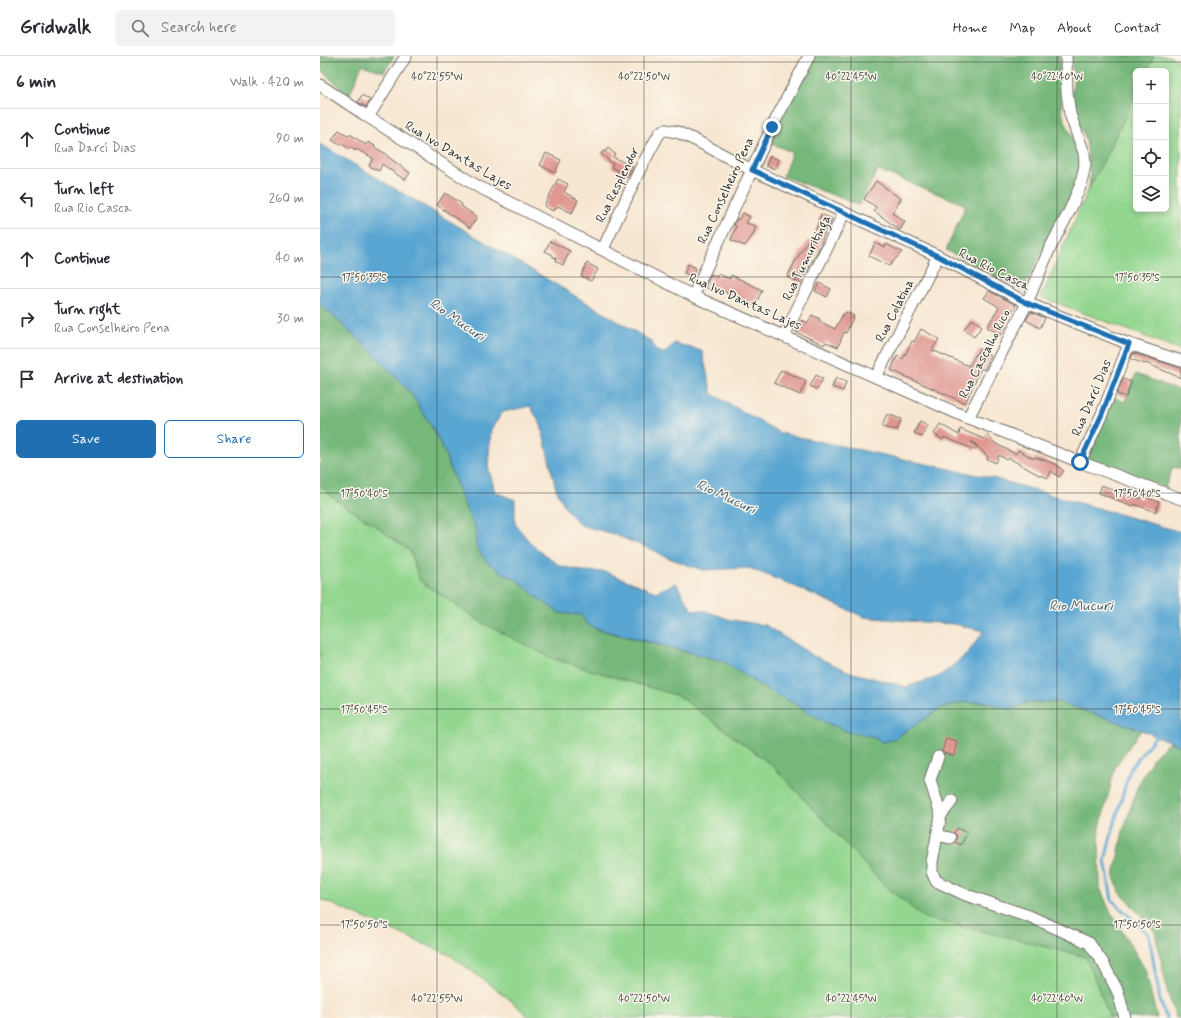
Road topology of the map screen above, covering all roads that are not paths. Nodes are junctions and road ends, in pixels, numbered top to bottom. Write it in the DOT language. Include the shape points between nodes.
graph roads {
  1 [pos="406,56"];
  2 [pos="809,56"];
  3 [pos="1066,56"];
  4 [pos="320,85"];
  5 [pos="368,117"];
  6 [pos="659,134"];
  7 [pos="752,170"];
  8 [pos="844,213"];
  9 [pos="603,249"];
  10 [pos="938,256"];
  11 [pos="693,296"];
  12 [pos="1027,303"];
  13 [pos="784,336"];
  14 [pos="1129,344"];
  15 [pos="1181,361"];
  16 [pos="876,377"];
  17 [pos="968,418"];
  18 [pos="1080,462"];
  19 [pos="1181,499"];
  20 [pos="938,757"];
  21 [pos="952,801"];
  22 [pos="941,815"];
  23 [pos="938,835"];
  24 [pos="950,838"];
  25 [pos="1125,1018"];
  1 -- 5 [label="street"];
  2 -- 7 [label="street, Rua Conselheiro Pena"];
  3 -- 12 [label="street, Rua Cascalho Rico" via="1070,114 1084,153 1085,165 1081,184"];
  4 -- 5 [label="street, Rua Ivo Dantas Lajes"];
  5 -- 9 [label="street, Rua Ivo Dantas Lajes" via="477,186"];
  6 -- 7 [label="street, Rua Rio Casca" via="666,130 677,132"];
  6 -- 9 [label="street, Rua Resplendor"];
  7 -- 8 [label="street, Rua Rio Casca"];
  7 -- 11 [label="street, Rua Conselheiro Pena"];
  8 -- 10 [label="street, Rua Rio Casca"];
  8 -- 13 [label="street, Rua Tumuritinga"];
  9 -- 11 [label="street, Rua Ivo Dantas Lajes"];
  10 -- 12 [label="street, Rua Rio Casca"];
  10 -- 16 [label="street, Rua Colatina"];
  11 -- 13 [label="street, Rua Ivo Dantas Lajes"];
  12 -- 14 [label="street, Rua Rio Casca"];
  12 -- 17 [label="street, Rua Cascalho Rico"];
  13 -- 16 [label="street, Rua Ivo Dantas Lajes"];
  14 -- 15 [label="street, Rua Rio Casca"];
  14 -- 18 [label="street, Rua Darcí Dias"];
  16 -- 17 [label="street, Rua Ivo Dantas Lajes"];
  17 -- 18 [label="street, Rua Ivo Dantas Lajes"];
  18 -- 19 [label="street, Rua Ivo Dantas Lajes"];
  20 -- 22 [label="street" via="930,780"];
  21 -- 22 [label="street"];
  22 -- 23 [label="street"];
  23 -- 24 [label="street"];
  23 -- 25 [label="street" via="932,862 932,872 936,881 966,895 1029,916 1089,943 1118,992"];
}
